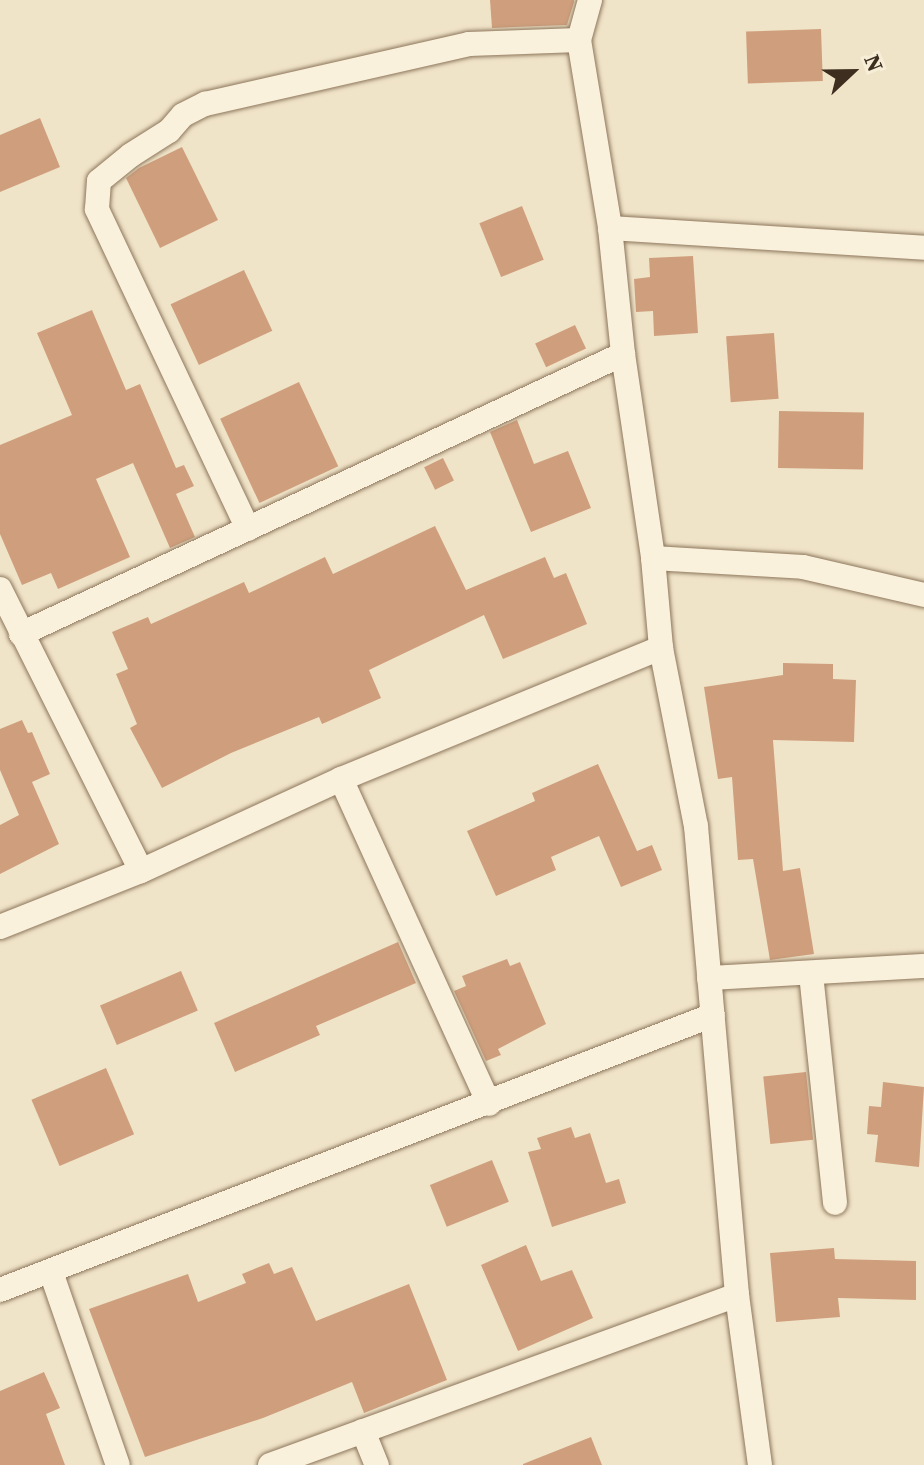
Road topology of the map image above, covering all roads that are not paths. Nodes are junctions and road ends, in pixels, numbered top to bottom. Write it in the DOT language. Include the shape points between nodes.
graph roads {
  1 [pos="590,0"];
  2 [pos="579,40"];
  3 [pos="610,228"];
  4 [pos="924,248"];
  5 [pos="623,354"];
  6 [pos="248,529"];
  7 [pos="653,558"];
  8 [pos="0,589"];
  9 [pos="924,595"];
  10 [pos="21,634"];
  11 [pos="661,648"];
  12 [pos="341,779"];
  13 [pos="141,871"];
  14 [pos="0,927"];
  15 [pos="924,966"];
  16 [pos="811,974"];
  17 [pos="709,978"];
  18 [pos="713,1015"];
  19 [pos="489,1104"];
  20 [pos="835,1203"];
  21 [pos="51,1272"];
  22 [pos="0,1290"];
  23 [pos="737,1295"];
  24 [pos="363,1431"];
  25 [pos="118,1465"];
  26 [pos="270,1465"];
  27 [pos="377,1465"];
  28 [pos="760,1465"];
  1 -- 2 [label="street"];
  2 -- 3 [label="street"];
  2 -- 6 [label="street" via="469,44 205,104 183,115 99,181 97,209"];
  3 -- 4 [label="street"];
  3 -- 5 [label="street"];
  5 -- 6 [label="street"];
  5 -- 7 [label="street"];
  6 -- 10 [label="street"];
  7 -- 9 [label="street" via="803,567"];
  7 -- 11 [label="street"];
  8 -- 10 [label="street"];
  10 -- 13 [label="street"];
  11 -- 12 [label="street"];
  11 -- 17 [label="street" via="696,826"];
  12 -- 13 [label="street"];
  12 -- 19 [label="street"];
  13 -- 14 [label="street"];
  15 -- 16 [label="street"];
  16 -- 17 [label="street"];
  16 -- 20 [label="street"];
  17 -- 18 [label="street"];
  18 -- 19 [label="street"];
  18 -- 23 [label="street"];
  19 -- 21 [label="street"];
  21 -- 22 [label="street"];
  21 -- 25 [label="street"];
  23 -- 24 [label="street"];
  23 -- 28 [label="street"];
  24 -- 26 [label="street"];
  24 -- 27 [label="street"];
}
